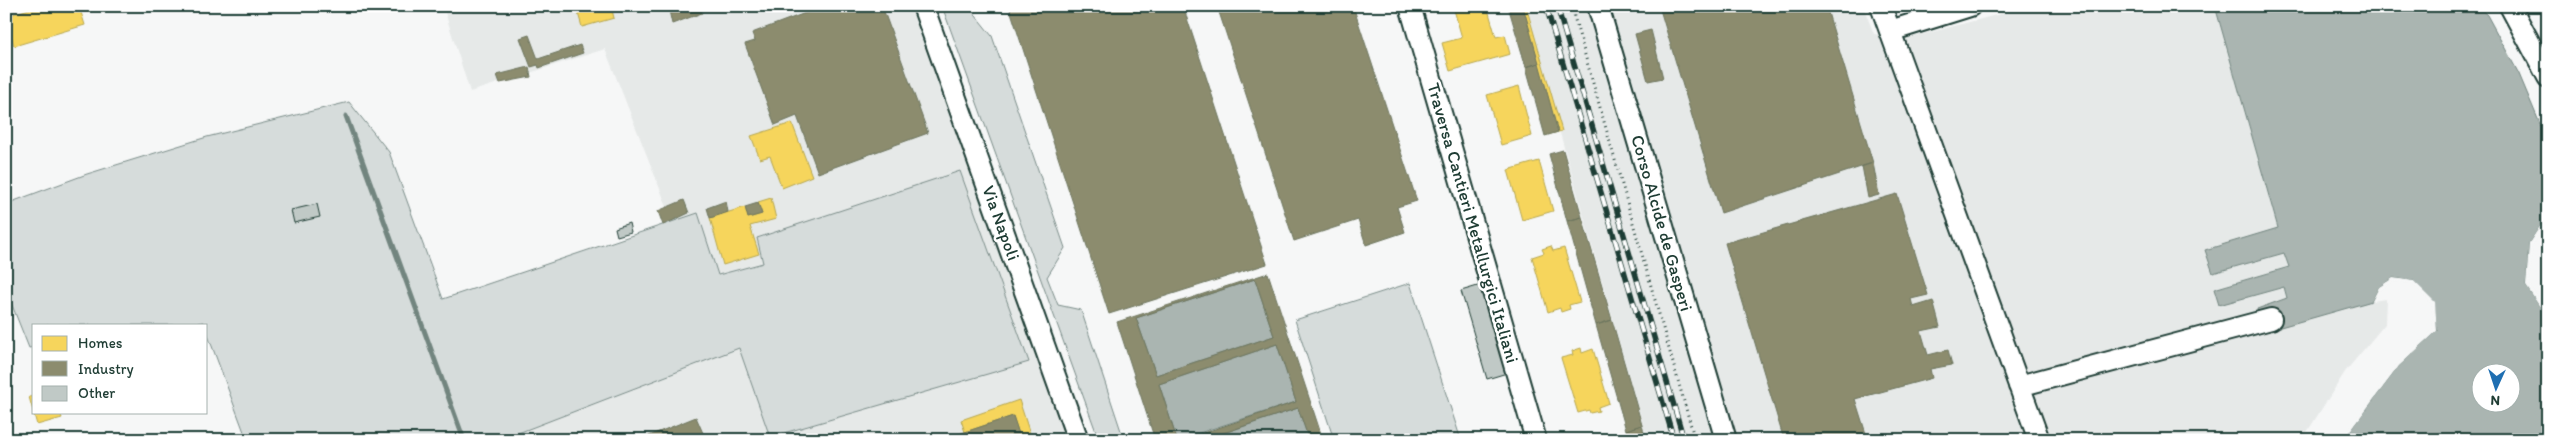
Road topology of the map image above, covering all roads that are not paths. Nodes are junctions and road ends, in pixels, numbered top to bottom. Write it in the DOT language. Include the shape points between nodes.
graph roads {
  1 [pos="923,6"];
  2 [pos="1410,6"];
  3 [pos="1598,6"];
  4 [pos="1881,6"];
  5 [pos="1970,6"];
  6 [pos="2510,6"];
  7 [pos="1890,31"];
  8 [pos="2548,77"];
  9 [pos="2271,319"];
  10 [pos="2020,386"];
  11 [pos="1078,440"];
  12 [pos="1536,440"];
  13 [pos="1726,440"];
  14 [pos="2039,440"];
  1 -- 11 [label="street, Via Napoli"];
  2 -- 12 [label="street, Traversa Cantieri Metallurgici Italiani"];
  3 -- 13 [label="street, Corso Alcide de Gasperi"];
  4 -- 7 [label="street"];
  5 -- 7 [label="street"];
  6 -- 8 [label="street"];
  7 -- 10 [label="street"];
  9 -- 10 [label="street"];
  10 -- 14 [label="street"];
}
